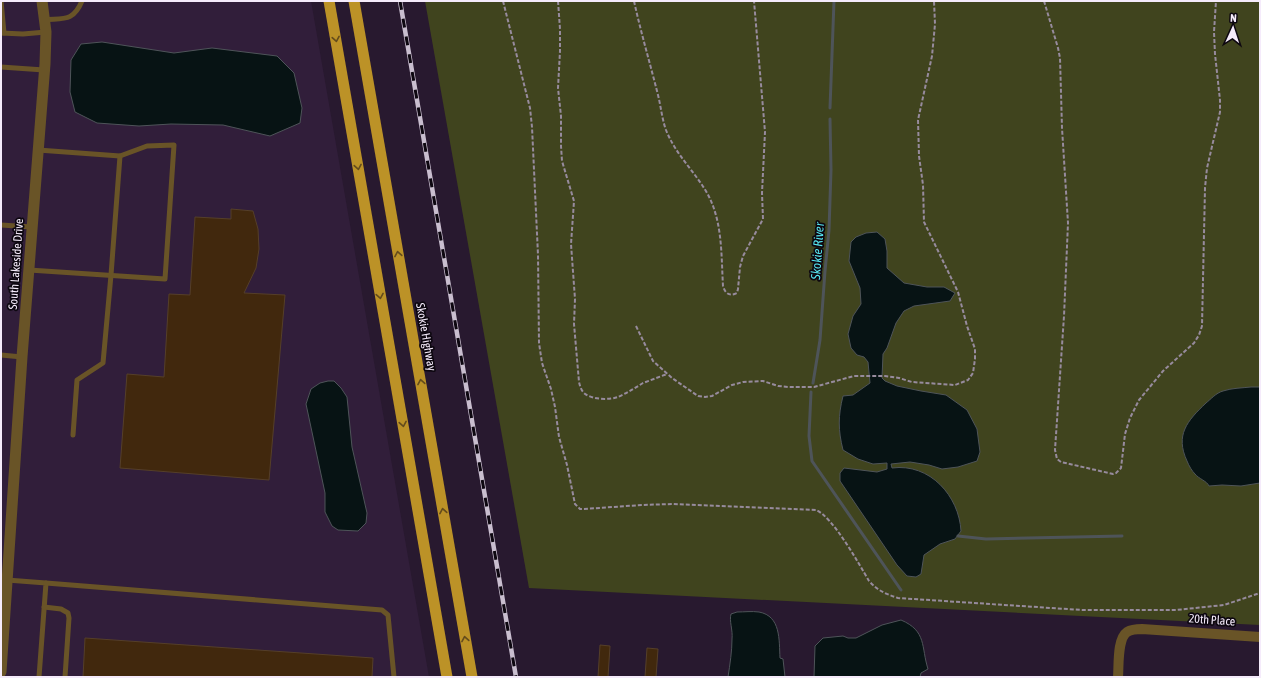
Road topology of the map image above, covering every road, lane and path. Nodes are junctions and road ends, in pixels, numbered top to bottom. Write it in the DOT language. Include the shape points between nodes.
graph roads {
  1 [pos="1,1"];
  2 [pos="42,1"];
  3 [pos="82,1"];
  4 [pos="329,1"];
  5 [pos="354,1"];
  6 [pos="503,1"];
  7 [pos="558,1"];
  8 [pos="634,1"];
  9 [pos="754,1"];
  10 [pos="934,1"];
  11 [pos="1044,1"];
  12 [pos="1216,1"];
  13 [pos="44,20"];
  14 [pos="46,32"];
  15 [pos="2,33"];
  16 [pos="1,67"];
  17 [pos="44,70"];
  18 [pos="38,150"];
  19 [pos="120,156"];
  20 [pos="1,225"];
  21 [pos="32,227"];
  22 [pos="28,270"];
  23 [pos="112,275"];
  24 [pos="636,326"];
  25 [pos="1,355"];
  26 [pos="22,357"];
  27 [pos="667,374"];
  28 [pos="73,435"];
  29 [pos="5,560"];
  30 [pos="7,580"];
  31 [pos="46,583"];
  32 [pos="1260,593"];
  33 [pos="4,594"];
  34 [pos="44,607"];
  35 [pos="1260,637"];
  36 [pos="1,672"];
  37 [pos="39,677"];
  38 [pos="65,677"];
  39 [pos="394,677"];
  40 [pos="447,677"];
  41 [pos="472,677"];
  42 [pos="1118,677"];
  1 -- 15 [label="lane"];
  2 -- 13 [label="street, South Lakeside Drive"];
  3 -- 13 [label="lane" via="78,11 70,17"];
  4 -- 40 [label="highway, one-way"];
  41 -- 5 [label="highway, Skokie Highway, one-way"];
  6 -- 32 [label="path" via="530,108 532,127 538,247 539,343 555,407 559,437 575,504 578,507 584,509 673,504 816,510 831,521 870,582 884,593 898,598 1082,610 1176,610 1224,605"];
  7 -- 27 [label="path" via="560,146 574,201 571,244 574,324 581,389 589,396 612,398"];
  8 -- 9 [label="path" via="666,130 679,156 712,202 719,226 723,286 724,291 730,295 737,293 743,256 763,219 765,132"];
  10 -- 27 [label="path" via="932,56 918,120 924,222 958,292 976,349 973,373 968,380 955,385 912,382 885,376 854,376 814,387 778,386 763,381 743,382 704,397 698,396"];
  11 -- 12 [label="path" via="1060,58 1068,223 1055,450 1061,462 1116,474 1121,468 1125,434 1139,400 1163,371 1194,343 1202,326 1205,188 1220,112 1214,32"];
  13 -- 14 [label="street, South Lakeside Drive"];
  14 -- 15 [label="lane"];
  14 -- 17 [label="street, South Lakeside Drive"];
  16 -- 17 [label="lane"];
  17 -- 18 [label="street, South Lakeside Drive"];
  18 -- 19 [label="lane"];
  18 -- 21 [label="street, South Lakeside Drive"];
  19 -- 23 [label="lane"];
  19 -- 23 [label="lane" via="147,146 174,145 165,279"];
  20 -- 21 [label="lane"];
  21 -- 22 [label="street, South Lakeside Drive"];
  22 -- 23 [label="lane"];
  22 -- 26 [label="street, South Lakeside Drive"];
  23 -- 28 [label="lane" via="102,363 77,380"];
  24 -- 27 [label="path" via="651,358"];
  25 -- 26 [label="lane"];
  26 -- 29 [label="street, South Lakeside Drive"];
  29 -- 30 [label="street, South Lakeside Drive"];
  30 -- 31 [label="lane"];
  30 -- 33 [label="street, South Lakeside Drive"];
  31 -- 34 [label="lane"];
  31 -- 39 [label="lane" via="382,610 388,615"];
  33 -- 36 [label="street, South Lakeside Drive"];
  34 -- 37 [label="lane"];
  34 -- 38 [label="lane" via="61,609 68,613 70,618"];
  35 -- 42 [label="street, 20th Place" via="1132,630 1122,638"];
}
